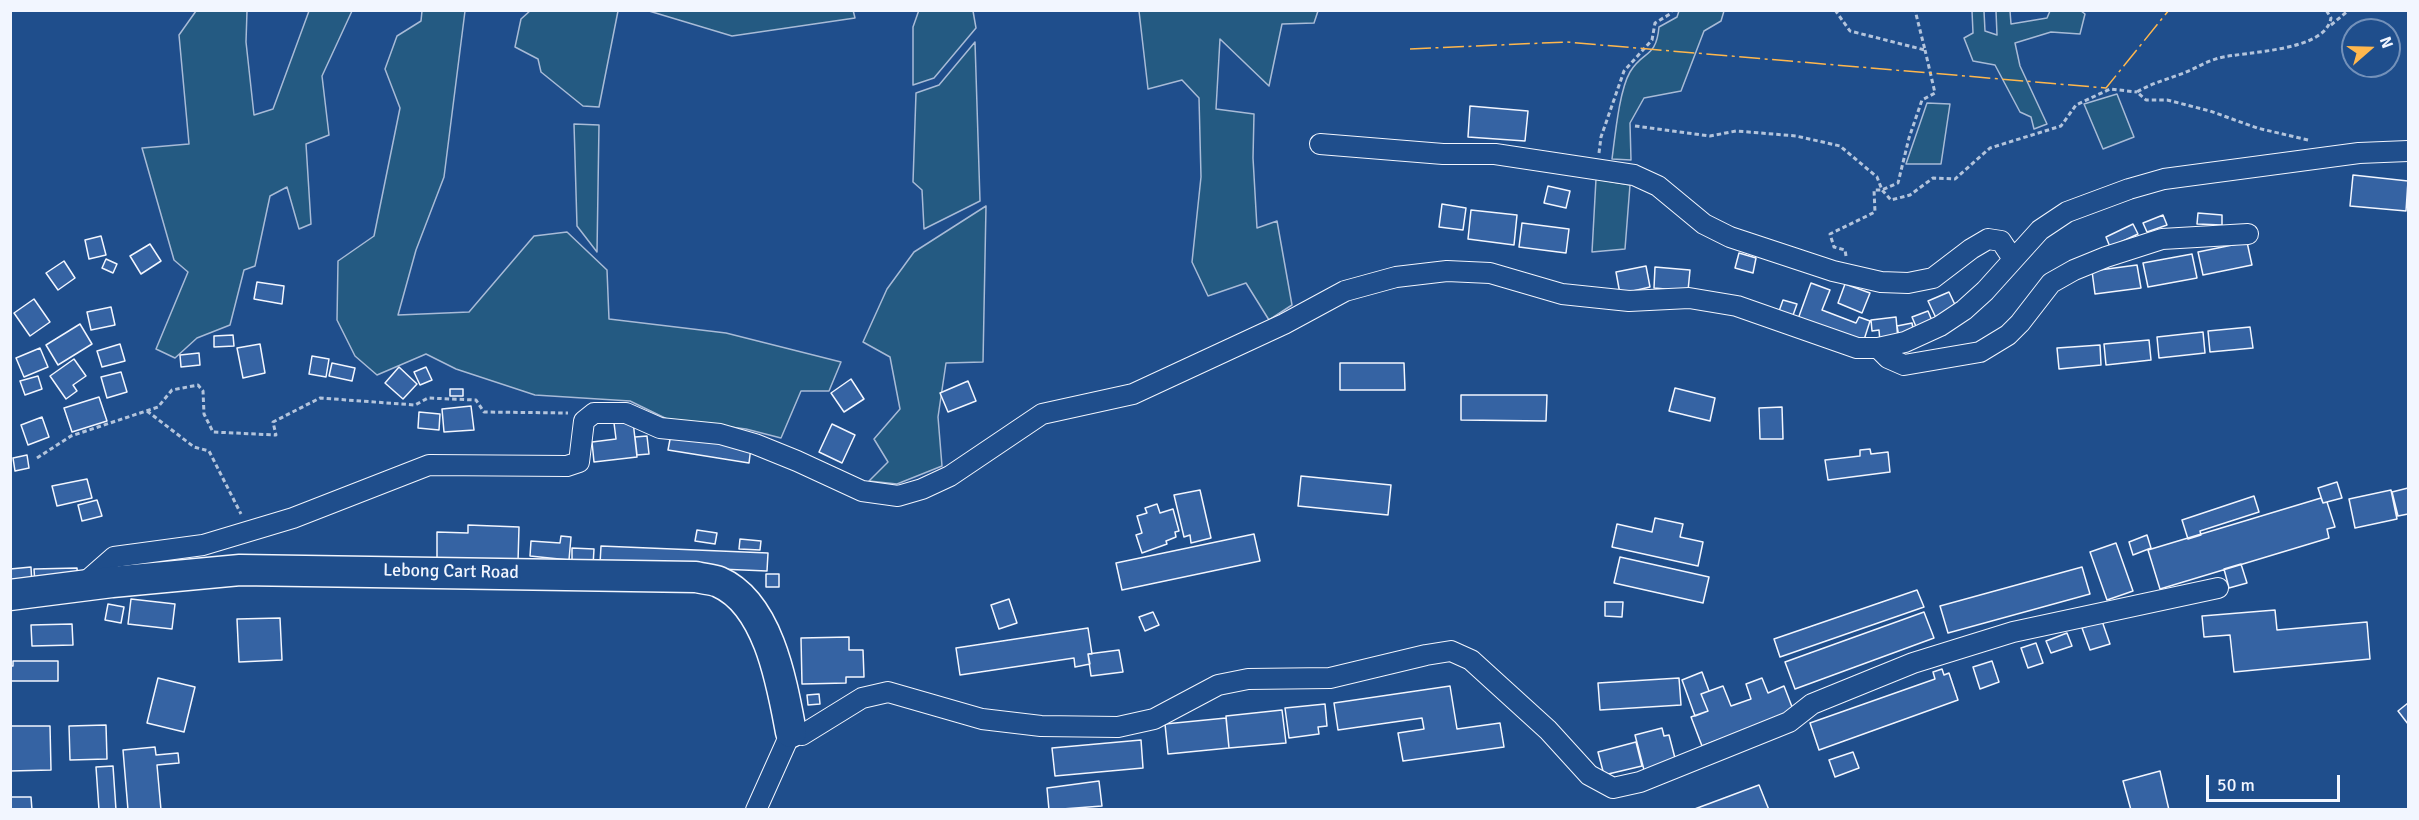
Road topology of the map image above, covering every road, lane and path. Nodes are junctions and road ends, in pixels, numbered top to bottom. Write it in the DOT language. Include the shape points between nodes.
graph roads {
  1 [pos="1672,10"];
  2 [pos="1835,10"];
  3 [pos="1915,10"];
  4 [pos="2326,10"];
  5 [pos="2349,10"];
  6 [pos="2330,26"];
  7 [pos="1925,50"];
  8 [pos="2137,92"];
  9 [pos="1635,126"];
  10 [pos="2308,140"];
  11 [pos="1320,144"];
  12 [pos="2409,151"];
  13 [pos="1598,169"];
  14 [pos="1882,190"];
  15 [pos="2248,234"];
  16 [pos="2013,259"];
  17 [pos="1848,274"];
  18 [pos="1878,348"];
  19 [pos="147,411"];
  20 [pos="594,413"];
  21 [pos="37,458"];
  22 [pos="284,521"];
  23 [pos="81,586"];
  24 [pos="2218,588"];
  25 [pos="10,595"];
  26 [pos="791,732"];
  27 [pos="756,810"];
  1 -- 13 [label="path" via="1671,15 1654,23 1652,40 1624,71 1601,137"];
  2 -- 7 [label="path" via="1850,31"];
  3 -- 7 [label="path"];
  4 -- 6 [label="path"];
  5 -- 6 [label="path"];
  6 -- 8 [label="path" via="2304,44 2217,58"];
  7 -- 14 [label="path" via="1935,93 1922,100 1898,183"];
  8 -- 10 [label="path" via="2146,100 2167,100"];
  8 -- 14 [label="path" via="2110,89 2076,105 2061,126 1990,148 1955,178 1934,178 1910,195 1891,200"];
  9 -- 14 [label="path" via="1710,136 1736,131 1796,136 1840,146 1877,177"];
  11 -- 13 [label="street" via="1495,154"];
  12 -- 16 [label="street" via="2359,153 2137,186 2067,212 2040,230"];
  13 -- 17 [label="street" via="1634,175 1658,186 1704,224 1730,237"];
  14 -- 17 [label="path" via="1874,190 1875,212 1830,234 1834,247 1845,250"];
  15 -- 18 [label="street" via="2162,239 2074,270 2051,283 2008,335 1980,352 1904,364 1888,358"];
  16 -- 17 [label="street" via="2001,241 1988,239 1933,278 1908,283 1881,282"];
  16 -- 18 [label="street" via="1985,291 1940,326 1905,342"];
  18 -- 20 [label="street" via="1857,348 1737,306 1689,298 1629,301 1562,294 1490,273 1447,271 1396,277 1345,291 1156,385 1042,414 950,476 898,496 862,491 796,460 720,434 660,428 626,413"];
  19 -- 20 [label="path" via="158,407 172,390 198,385 203,390 204,414 213,432 276,435 273,422 320,398 416,405 429,399 476,400 484,412"];
  19 -- 21 [label="path" via="71,436"];
  19 -- 22 [label="path" via="194,447 209,451 240,514"];
  20 -- 22 [label="street" via="584,421 579,462 429,465"];
  22 -- 23 [label="street" via="203,545 114,557"];
  23 -- 25 [label="highway, Lebong Cart Road"];
  23 -- 26 [label="highway, Lebong Cart Road" via="240,570 707,579 719,582 744,599 756,619 783,686"];
  24 -- 26 [label="street" via="2013,632 1913,663 1812,704 1790,722 1640,782 1613,789 1589,776 1548,730 1471,660 1451,651 1330,678 1248,679 1218,685 1154,719 1118,727 1041,726 982,719 888,692 862,698 802,735"];
  26 -- 27 [label="street"];
}
